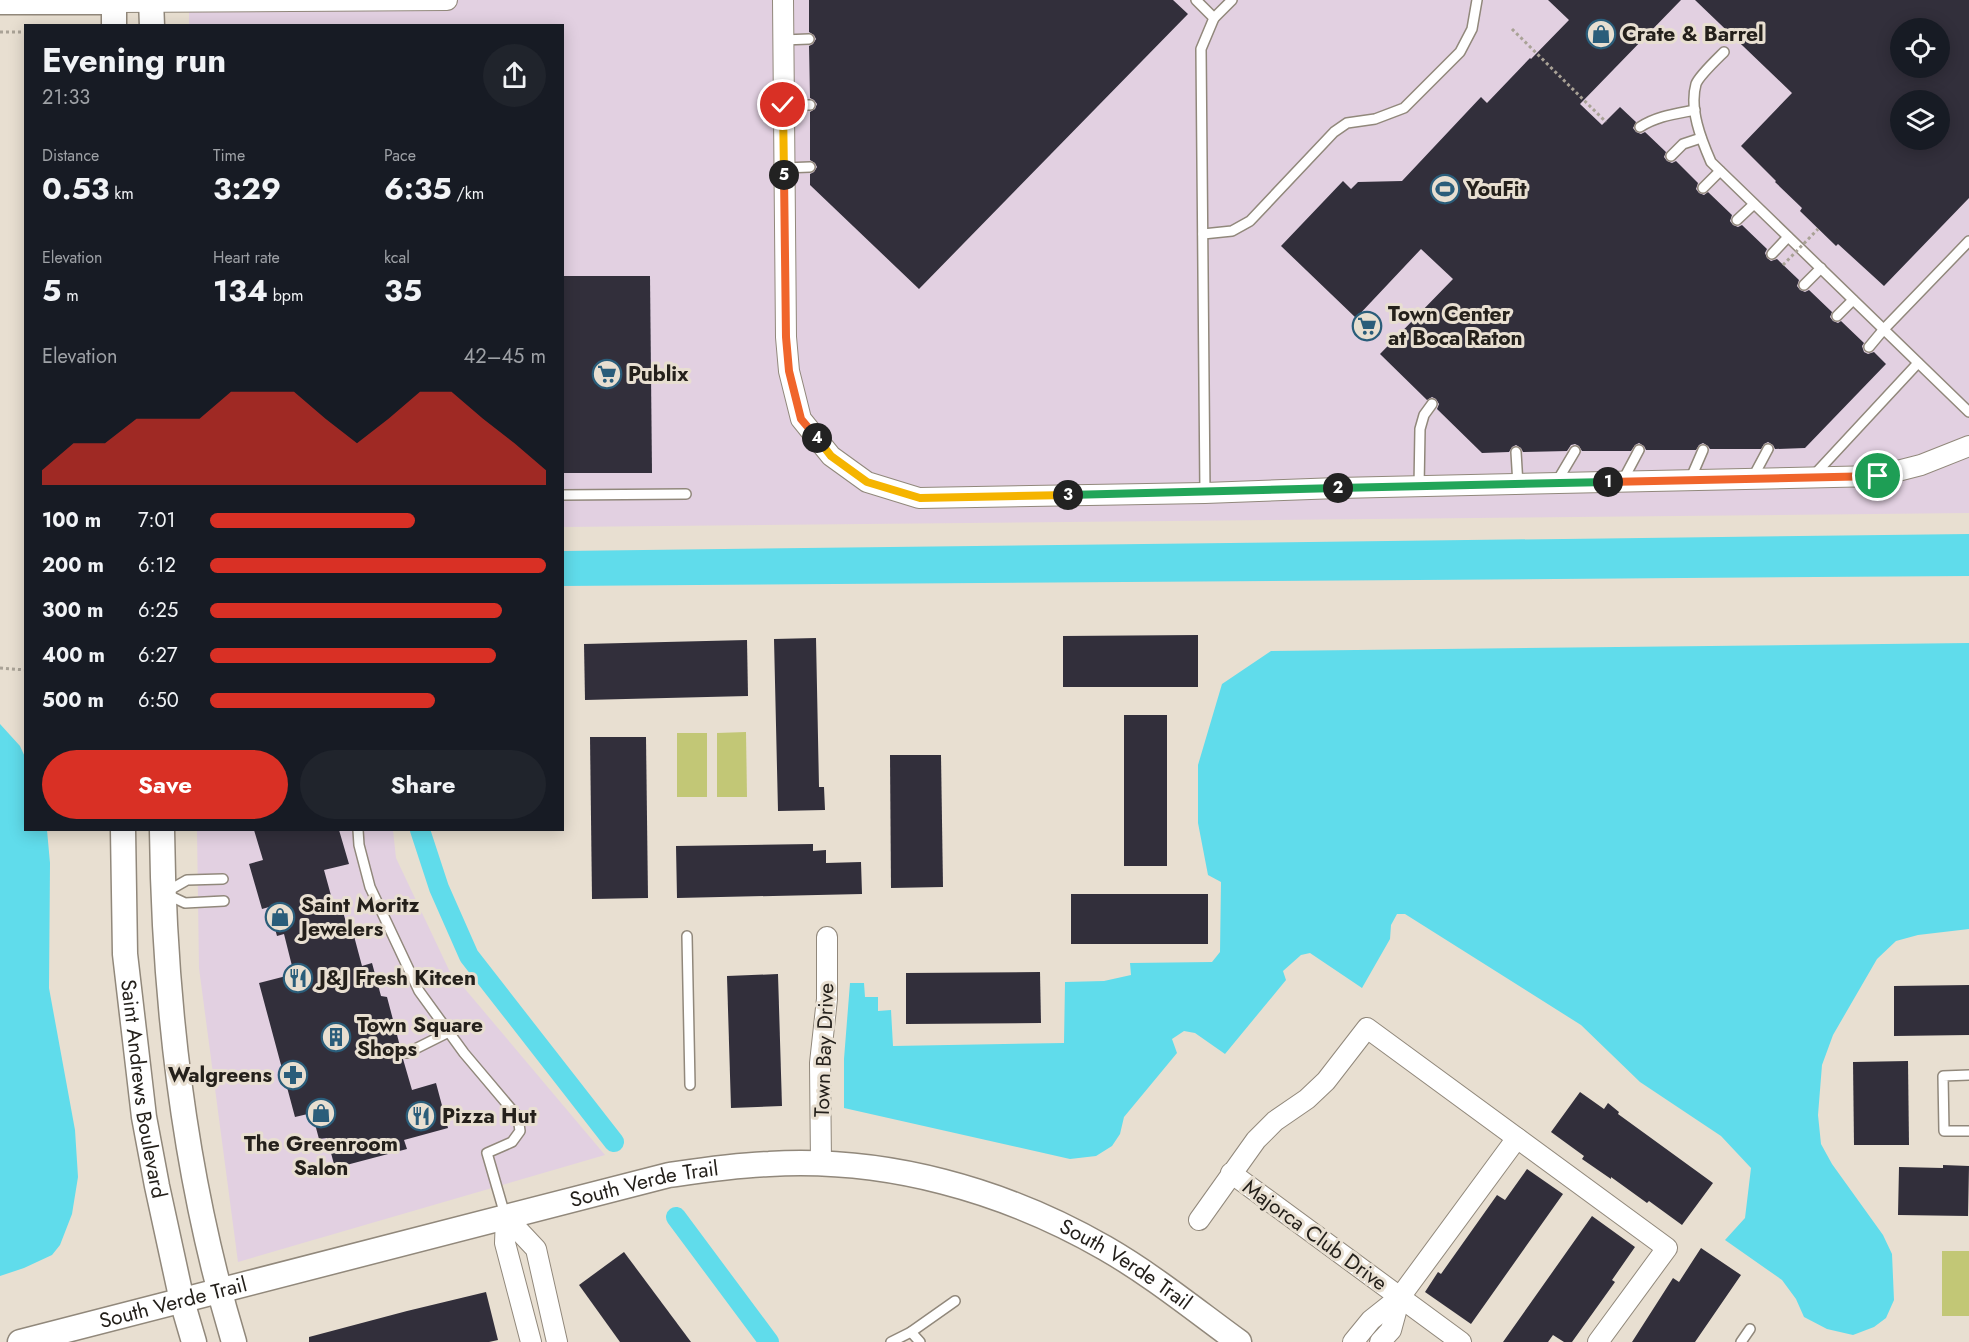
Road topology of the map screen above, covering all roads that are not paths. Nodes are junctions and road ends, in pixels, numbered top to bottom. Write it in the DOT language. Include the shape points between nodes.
graph roads {
  1 [pos="447,0"];
  2 [pos="783,0"];
  3 [pos="1196,0"];
  4 [pos="1232,0"];
  5 [pos="1477,0"];
  6 [pos="114,1"];
  7 [pos="152,1"];
  8 [pos="0,2"];
  9 [pos="1214,18"];
  10 [pos="114,24"];
  11 [pos="152,24"];
  12 [pos="809,39"];
  13 [pos="783,40"];
  14 [pos="1724,52"];
  15 [pos="783,105"];
  16 [pos="810,105"];
  17 [pos="1695,110"];
  18 [pos="1640,127"];
  19 [pos="1701,138"];
  20 [pos="1671,156"];
  21 [pos="810,167"];
  22 [pos="784,168"];
  23 [pos="1720,171"];
  24 [pos="1703,188"];
  25 [pos="1754,204"];
  26 [pos="1737,220"];
  27 [pos="1203,234"];
  28 [pos="1788,237"];
  29 [pos="1969,241"];
  30 [pos="1772,254"];
  31 [pos="1821,268"];
  32 [pos="1804,285"];
  33 [pos="1853,300"];
  34 [pos="1837,316"];
  35 [pos="1884,329"];
  36 [pos="1869,347"];
  37 [pos="1918,363"];
  38 [pos="1432,404"];
  39 [pos="1969,412"];
  40 [pos="1969,446"];
  41 [pos="1768,449"];
  42 [pos="1639,450"];
  43 [pos="1703,450"];
  44 [pos="1575,451"];
  45 [pos="1516,452"];
  46 [pos="1812,478"];
  47 [pos="1752,479"];
  48 [pos="1690,480"];
  49 [pos="1622,482"];
  50 [pos="1518,484"];
  51 [pos="1556,484"];
  52 [pos="1419,487"];
  53 [pos="1205,493"];
  54 [pos="686,494"];
  55 [pos="564,495"];
  56 [pos="123,831"];
  57 [pos="162,831"];
  58 [pos="358,831"];
  59 [pos="224,879"];
  60 [pos="164,893"];
  61 [pos="124,895"];
  62 [pos="224,901"];
  63 [pos="687,936"];
  64 [pos="827,937"];
  65 [pos="449,1032"];
  66 [pos="407,1053"];
  67 [pos="1969,1075"];
  68 [pos="690,1085"];
  69 [pos="1969,1131"];
  70 [pos="1517,1138"];
  71 [pos="821,1164"];
  72 [pos="1231,1173"];
  73 [pos="506,1217"];
  74 [pos="1199,1220"];
  75 [pos="220,1292"];
  76 [pos="1400,1297"];
  77 [pos="182,1301"];
  78 [pos="955,1301"];
  79 [pos="1750,1329"];
  80 [pos="911,1332"];
  81 [pos="20,1342"];
  82 [pos="194,1342"];
  83 [pos="234,1342"];
  84 [pos="531,1342"];
  85 [pos="557,1342"];
  86 [pos="891,1342"];
  87 [pos="920,1342"];
  88 [pos="1239,1342"];
  89 [pos="1353,1342"];
  90 [pos="1380,1342"];
  91 [pos="1461,1342"];
  92 [pos="1598,1342"];
  93 [pos="1741,1342"];
  1 -- 7 [label="street"];
  2 -- 13 [label="street"];
  3 -- 9 [label="lane"];
  4 -- 9 [label="lane"];
  5 -- 27 [label="lane" via="1472,29 1460,52 1404,108 1374,119 1347,123 1250,221 1232,231"];
  6 -- 7 [label="street"];
  6 -- 8 [label="street"];
  6 -- 10 [label="street"];
  7 -- 11 [label="street"];
  9 -- 27 [label="lane" via="1201,50"];
  12 -- 13 [label="lane"];
  13 -- 15 [label="street"];
  14 -- 17 [label="lane" via="1696,83"];
  15 -- 16 [label="lane"];
  15 -- 22 [label="street"];
  17 -- 18 [label="lane" via="1663,116"];
  17 -- 19 [label="lane"];
  19 -- 20 [label="lane" via="1683,144"];
  19 -- 23 [label="lane" via="1711,162"];
  21 -- 22 [label="lane"];
  22 -- 53 [label="street" via="789,371 801,419 831,456 867,482 920,498"];
  23 -- 24 [label="lane"];
  23 -- 25 [label="lane"];
  25 -- 26 [label="lane"];
  25 -- 28 [label="lane"];
  27 -- 53 [label="lane"];
  28 -- 30 [label="lane"];
  28 -- 31 [label="lane"];
  29 -- 35 [label="lane"];
  31 -- 32 [label="lane"];
  31 -- 33 [label="lane"];
  33 -- 34 [label="lane"];
  33 -- 35 [label="lane"];
  35 -- 36 [label="lane"];
  35 -- 37 [label="lane"];
  37 -- 39 [label="lane"];
  37 -- 46 [label="lane"];
  38 -- 52 [label="lane" via="1420,429"];
  40 -- 46 [label="street" via="1921,465 1878,476"];
  41 -- 47 [label="lane"];
  42 -- 49 [label="lane"];
  43 -- 48 [label="lane"];
  44 -- 51 [label="lane"];
  45 -- 50 [label="lane"];
  46 -- 47 [label="street"];
  47 -- 48 [label="street"];
  48 -- 49 [label="street"];
  49 -- 51 [label="street"];
  50 -- 51 [label="street"];
  50 -- 52 [label="street"];
  52 -- 53 [label="street"];
  54 -- 55 [label="lane"];
  56 -- 61 [label="street, Saint Andrews Boulevard"];
  57 -- 60 [label="street, Saint Andrews Boulevard"];
  58 -- 65 [label="lane" via="370,887 419,991"];
  59 -- 60 [label="lane" via="187,880"];
  60 -- 61 [label="street"];
  60 -- 62 [label="lane" via="185,903"];
  60 -- 75 [label="street, Saint Andrews Boulevard" via="174,1042 186,1130"];
  61 -- 77 [label="street, Saint Andrews Boulevard" via="125,954 144,1117"];
  63 -- 68 [label="lane"];
  64 -- 71 [label="street, Town Bay Drive" via="827,999 820,1063"];
  65 -- 66 [label="lane"];
  65 -- 73 [label="lane" via="518,1117 520,1131 512,1142 487,1154"];
  67 -- 69 [label="lane" via="1943,1076 1944,1131"];
  70 -- 72 [label="street, Majorca Club Drive" via="1367,1028 1326,1081 1275,1121"];
  70 -- 76 [label="street, Majorca Club Drive"];
  70 -- 92 [label="street, Majorca Club Drive" via="1667,1248"];
  71 -- 73 [label="street, South Verde Trail" via="771,1163 669,1175"];
  71 -- 88 [label="street, South Verde Trail" via="929,1178 1014,1204 1061,1224 1143,1272"];
  72 -- 74 [label="street, Majorca Club Drive"];
  72 -- 76 [label="street, Majorca Club Drive"];
  73 -- 75 [label="street, South Verde Trail"];
  73 -- 84 [label="street" via="505,1243"];
  73 -- 85 [label="street" via="536,1249"];
  75 -- 77 [label="street, South Verde Trail"];
  75 -- 83 [label="street, Saint Andrews Boulevard"];
  76 -- 89 [label="street, Majorca Club Drive" via="1371,1320"];
  76 -- 90 [label="street, Majorca Club Drive" via="1391,1330"];
  76 -- 91 [label="street, Majorca Club Drive"];
  77 -- 81 [label="street, South Verde Trail"];
  77 -- 82 [label="street, Saint Andrews Boulevard"];
  78 -- 80 [label="lane"];
  79 -- 93 [label="lane"];
  80 -- 86 [label="lane"];
  80 -- 87 [label="lane"];
}
